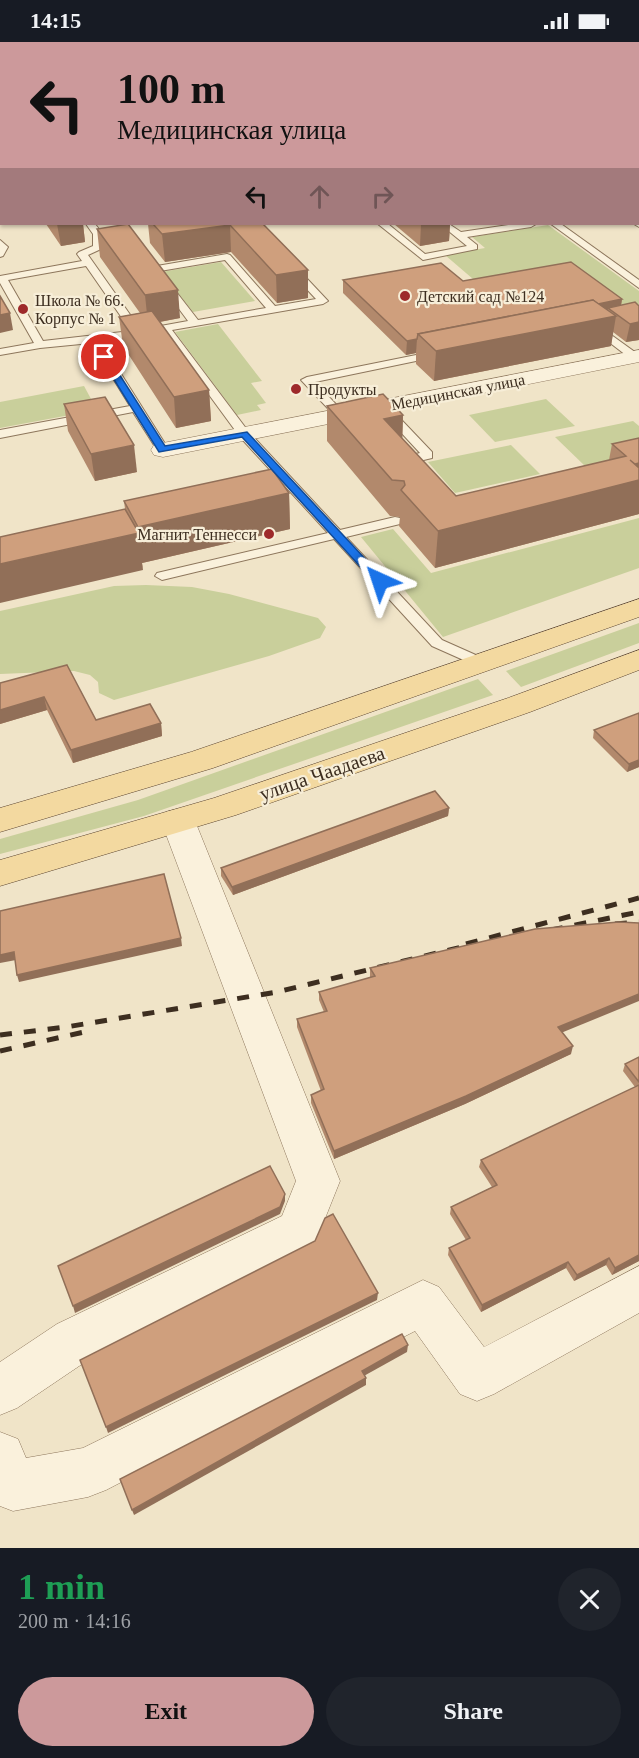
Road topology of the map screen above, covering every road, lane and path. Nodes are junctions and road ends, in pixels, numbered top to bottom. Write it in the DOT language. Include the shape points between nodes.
graph roads {
  1 [pos="92,225"];
  2 [pos="384,225"];
  3 [pos="445,225"];
  4 [pos="524,225"];
  5 [pos="557,225"];
  6 [pos="459,235"];
  7 [pos="0,243"];
  8 [pos="0,254"];
  9 [pos="283,258"];
  10 [pos="89,263"];
  11 [pos="1,278"];
  12 [pos="639,285"];
  13 [pos="273,310"];
  14 [pos="610,320"];
  15 [pos="195,323"];
  16 [pos="165,328"];
  17 [pos="138,333"];
  18 [pos="94,340"];
  19 [pos="40,345"];
  20 [pos="0,352"];
  21 [pos="444,353"];
  22 [pos="637,356"];
  23 [pos="383,406"];
  24 [pos="136,408"];
  25 [pos="340,415"];
  26 [pos="0,434"];
  27 [pos="244,434"];
  28 [pos="163,450"];
  29 [pos="418,477"];
  30 [pos="395,521"];
  31 [pos="337,535"];
  32 [pos="162,576"];
  33 [pos="639,607"];
  34 [pos="639,659"];
  35 [pos="482,663"];
  36 [pos="0,820"];
  37 [pos="178,820"];
  38 [pos="0,873"];
  39 [pos="639,1288"];
  40 [pos="0,1390"];
  41 [pos="0,1457"];
  1 -- 10 [label="lane" via="98,234 98,247 82,254"];
  2 -- 6 [label="lane" via="423,257 474,247"];
  3 -- 6 [label="lane"];
  4 -- 6 [label="lane"];
  5 -- 12 [label="lane"];
  7 -- 8 [label="lane"];
  9 -- 13 [label="lane" via="323,301"];
  10 -- 11 [label="lane"];
  10 -- 17 [label="lane"];
  11 -- 19 [label="lane"];
  13 -- 15 [label="lane"];
  13 -- 15 [label="lane" via="227,257 154,269"];
  14 -- 22 [label="lane" via="585,324"];
  15 -- 16 [label="lane"];
  16 -- 17 [label="lane"];
  16 -- 27 [label="lane"];
  17 -- 18 [label="lane"];
  18 -- 19 [label="lane"];
  18 -- 24 [label="lane, Медицинская улица"];
  19 -- 20 [label="lane"];
  21 -- 25 [label="lane" via="308,380"];
  22 -- 23 [label="street, Медицинская улица"];
  23 -- 25 [label="street, Медицинская улица"];
  23 -- 29 [label="lane" via="428,455 403,461"];
  24 -- 26 [label="lane"];
  24 -- 28 [label="lane, Медицинская улица"];
  25 -- 27 [label="street, Медицинская улица"];
  27 -- 28 [label="street, Медицинская улица"];
  27 -- 31 [label="lane" via="291,491"];
  30 -- 31 [label="lane"];
  31 -- 32 [label="lane"];
  31 -- 35 [label="lane" via="437,644"];
  33 -- 35 [label="main road"];
  34 -- 37 [label="main road, улица Чаадаева" via="508,709"];
  35 -- 36 [label="main road" via="202,760"];
  37 -- 38 [label="main road, улица Чаадаева"];
  37 -- 40 [label="street" via="318,1181 298,1231 74,1341"];
  39 -- 41 [label="street" via="477,1377 423,1303 88,1472 13,1486"];
}
